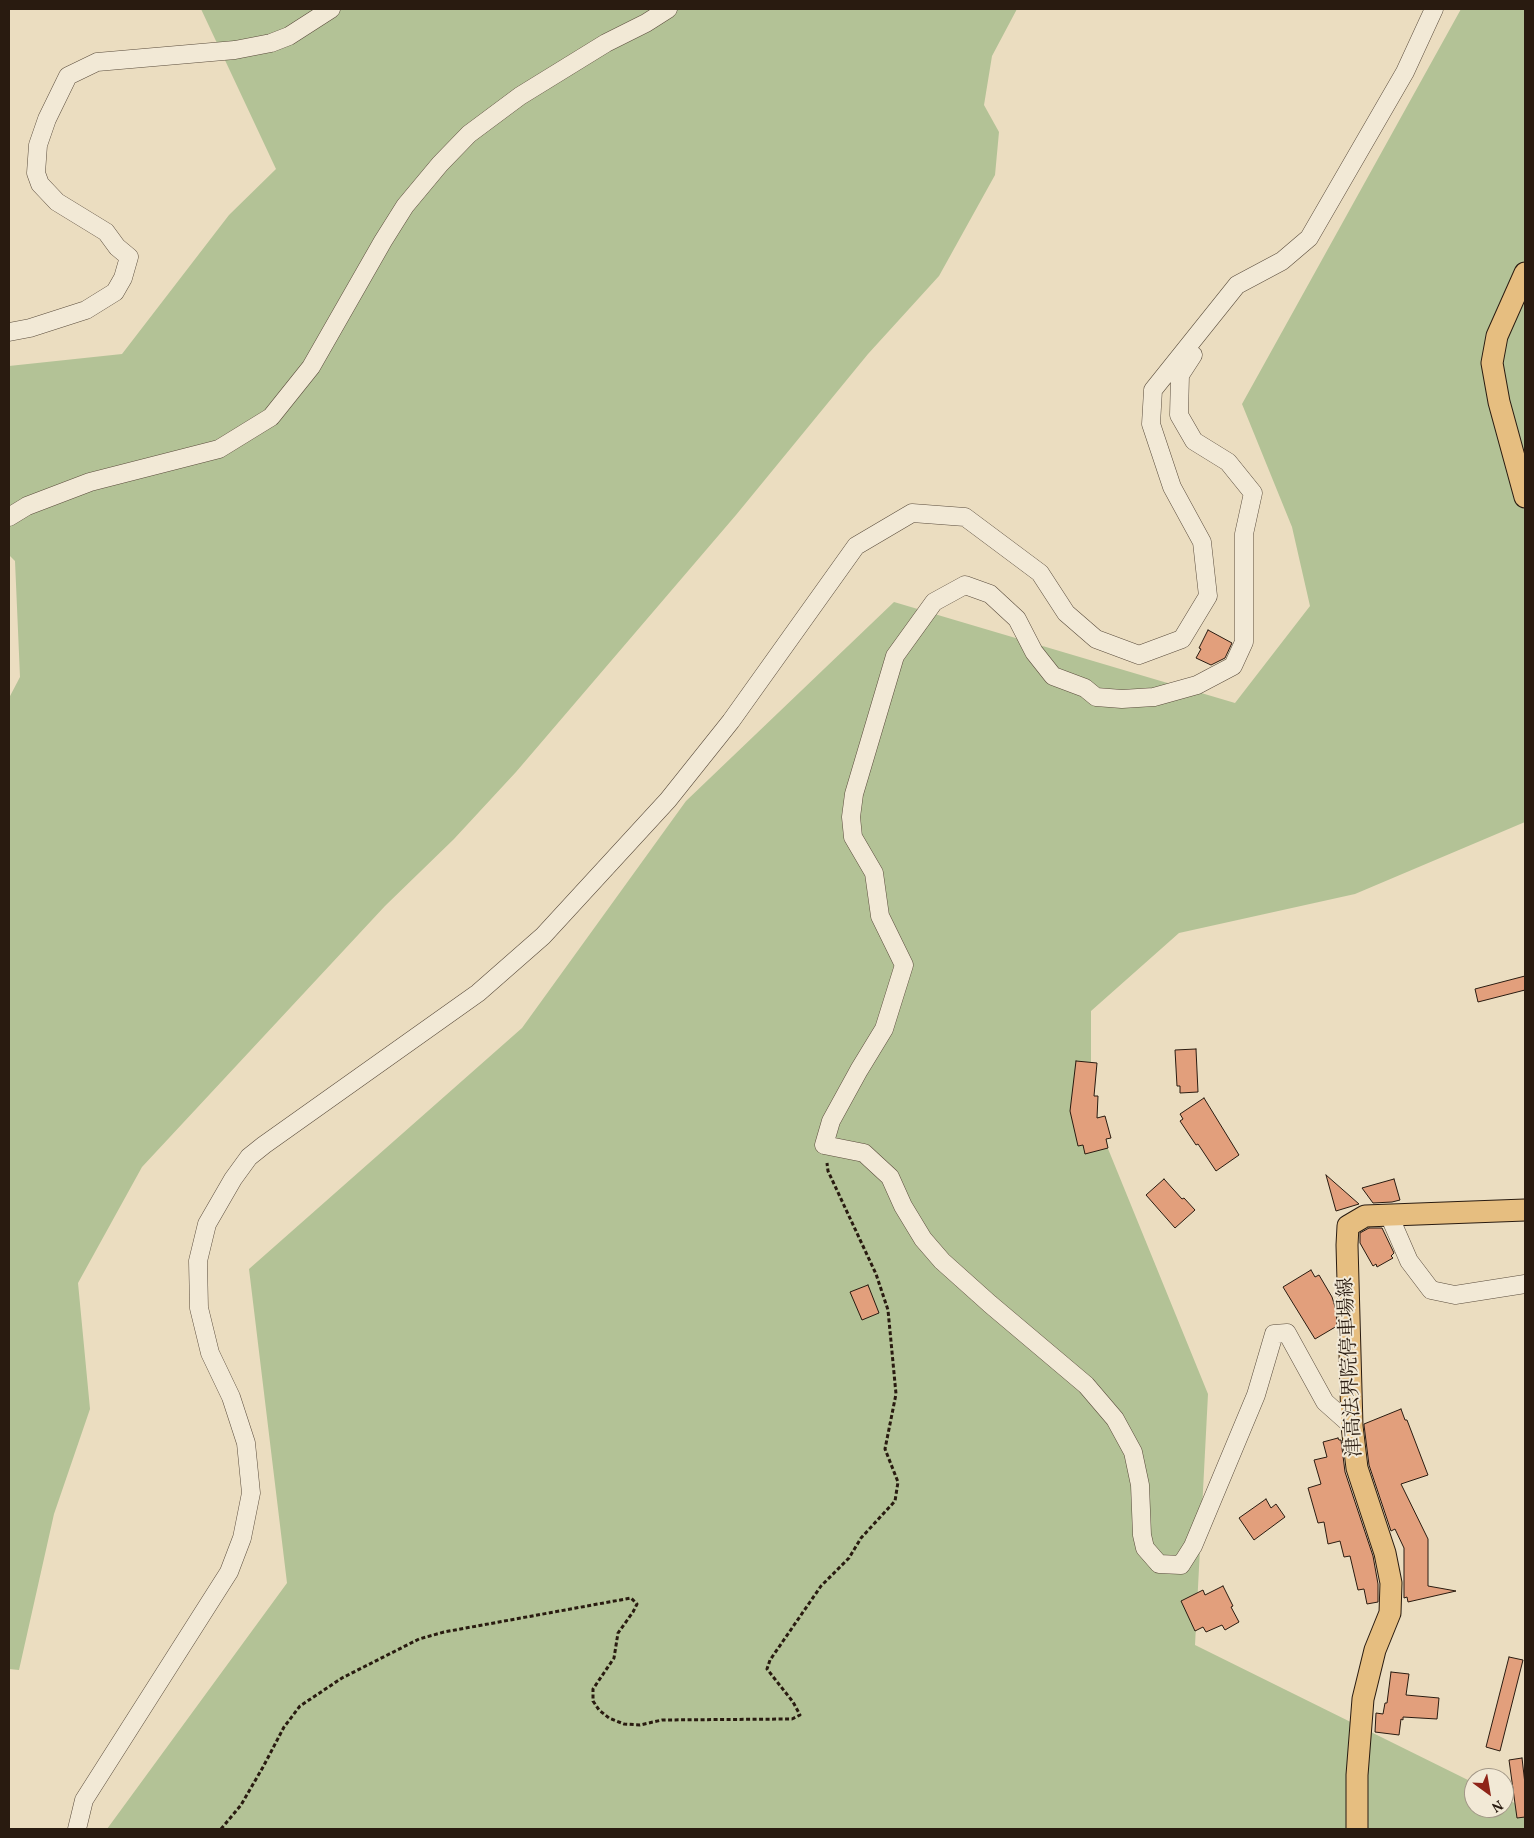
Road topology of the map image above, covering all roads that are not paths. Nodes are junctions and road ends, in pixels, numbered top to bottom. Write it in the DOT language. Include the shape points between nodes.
graph roads {
  1 [pos="331,9"];
  2 [pos="668,9"];
  3 [pos="1434,9"];
  4 [pos="1525,273"];
  5 [pos="9,332"];
  6 [pos="1190,342"];
  7 [pos="1525,497"];
  8 [pos="9,517"];
  9 [pos="1525,1210"];
  10 [pos="1389,1215"];
  11 [pos="1525,1284"];
  12 [pos="1352,1426"];
  13 [pos="77,1829"];
  14 [pos="1357,1829"];
  1 -- 5 [label="street" via="289,36 271,43 235,50 97,62 68,76 38,145 36,173 40,184 57,202 106,232 129,256 123,278 108,297 86,310"];
  2 -- 8 [label="street" via="520,96 457,146 406,206 311,367 271,417 219,449 90,482 27,506"];
  3 -- 6 [label="street" via="1405,72 1309,238 1282,261 1238,285"];
  4 -- 7 [label="main road" via="1497,336 1492,363 1499,402"];
  6 -- 12 [label="street" via="1193,355 1180,375 1178,415 1194,441 1228,462 1253,493 1244,534 1244,642 1233,666 1197,685 1154,697 1096,697 1085,688 1052,676 1034,652 1017,619 990,594 965,585 934,602 895,656 850,817 853,837 874,873 880,916 904,965 884,1029 831,1121 824,1145 864,1153 890,1177 903,1206 942,1261 1086,1385 1115,1418 1133,1452 1140,1485 1142,1535 1146,1548 1159,1564 1180,1565 1193,1546 1256,1395 1274,1334 1287,1334 1325,1402"];
  6 -- 13 [label="street" via="1153,390 1152,424 1172,487 1202,542 1208,596 1182,638 1139,655 1096,639 1066,613 1040,573 965,517 912,513 856,546 731,721 668,800 543,936 478,993 264,1145 233,1179 207,1224 198,1261 199,1308 210,1353 231,1397 246,1443 251,1493 242,1538 228,1572 84,1800"];
  9 -- 10 [label="main road, 津高法界院停車場線"];
  10 -- 11 [label="street" via="1410,1261 1431,1290 1455,1294"];
  10 -- 12 [label="main road, 津高法界院停車場線" via="1366,1216 1348,1226"];
  12 -- 14 [label="main road, 津高法界院停車場線" via="1357,1468 1385,1553 1391,1583 1390,1613 1375,1650 1363,1699"];
}
